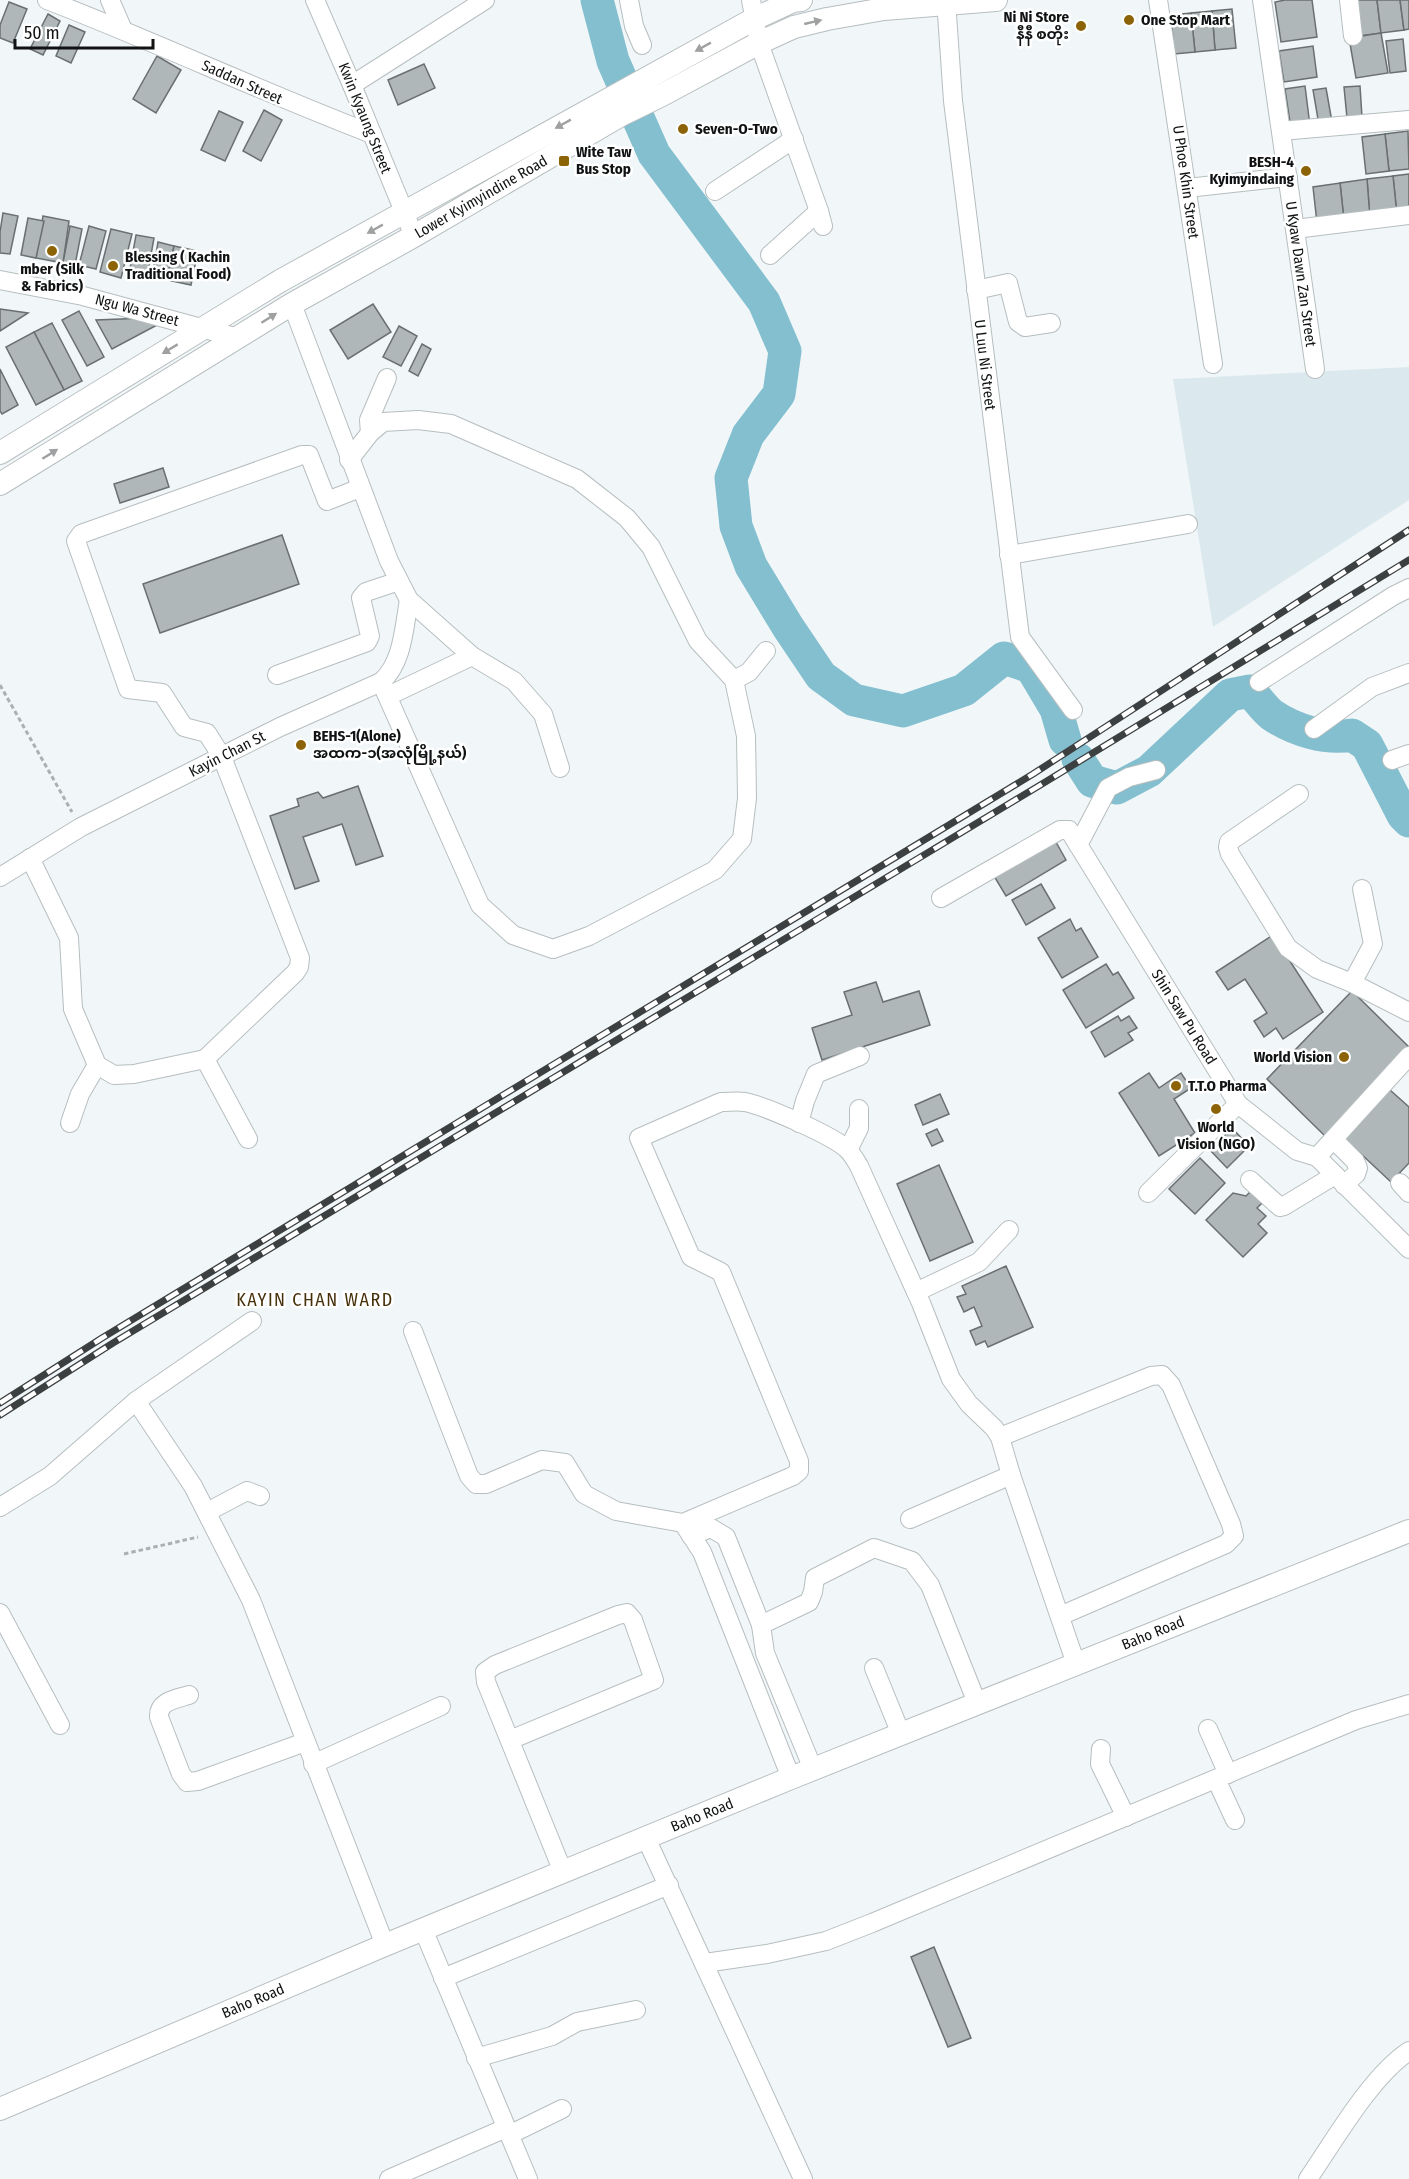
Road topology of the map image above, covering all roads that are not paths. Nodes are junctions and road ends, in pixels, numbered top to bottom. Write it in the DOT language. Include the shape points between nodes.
graph roads {
  1 [pos="46,0"];
  2 [pos="110,0"];
  3 [pos="315,0"];
  4 [pos="484,0"];
  5 [pos="629,0"];
  6 [pos="801,0"];
  7 [pos="996,0"];
  8 [pos="1158,0"];
  9 [pos="1262,0"];
  10 [pos="1349,0"];
  11 [pos="946,2"];
  12 [pos="753,9"];
  13 [pos="123,30"];
  14 [pos="1353,36"];
  15 [pos="759,43"];
  16 [pos="642,45"];
  17 [pos="352,85"];
  18 [pos="642,92"];
  19 [pos="619,105"];
  20 [pos="1409,120"];
  21 [pos="1281,131"];
  22 [pos="372,134"];
  23 [pos="794,139"];
  24 [pos="1288,177"];
  25 [pos="1187,188"];
  26 [pos="715,191"];
  27 [pos="404,213"];
  28 [pos="1409,215"];
  29 [pos="1295,229"];
  30 [pos="414,236"];
  31 [pos="770,255"];
  32 [pos="0,280"];
  33 [pos="976,290"];
  34 [pos="292,304"];
  35 [pos="1051,323"];
  36 [pos="204,328"];
  37 [pos="238,338"];
  38 [pos="1213,364"];
  39 [pos="1315,369"];
  40 [pos="387,378"];
  41 [pos="370,433"];
  42 [pos="0,453"];
  43 [pos="350,460"];
  44 [pos="0,484"];
  45 [pos="360,488"];
  46 [pos="1188,524"];
  47 [pos="1009,555"];
  48 [pos="399,581"];
  49 [pos="1409,588"];
  50 [pos="409,600"];
  51 [pos="766,651"];
  52 [pos="472,656"];
  53 [pos="1409,673"];
  54 [pos="278,675"];
  55 [pos="734,680"];
  56 [pos="1259,682"];
  57 [pos="384,689"];
  58 [pos="1073,710"];
  59 [pos="1314,729"];
  60 [pos="222,757"];
  61 [pos="560,768"];
  62 [pos="1156,770"];
  63 [pos="1299,794"];
  64 [pos="1078,846"];
  65 [pos="30,858"];
  66 [pos="0,877"];
  67 [pos="1362,889"];
  68 [pos="941,898"];
  69 [pos="1352,983"];
  70 [pos="1409,1012"];
  71 [pos="860,1056"];
  72 [pos="1409,1056"];
  73 [pos="205,1059"];
  74 [pos="97,1065"];
  75 [pos="1238,1104"];
  76 [pos="859,1109"];
  77 [pos="70,1123"];
  78 [pos="799,1124"];
  79 [pos="248,1139"];
  80 [pos="1334,1140"];
  81 [pos="848,1150"];
  82 [pos="1317,1157"];
  83 [pos="1250,1180"];
  84 [pos="1339,1180"];
  85 [pos="1148,1192"];
  86 [pos="1009,1230"];
  87 [pos="1405,1237"];
  88 [pos="916,1293"];
  89 [pos="252,1321"];
  90 [pos="413,1331"];
  91 [pos="136,1401"];
  92 [pos="1000,1437"];
  93 [pos="1011,1475"];
  94 [pos="260,1496"];
  95 [pos="0,1507"];
  96 [pos="207,1512"];
  97 [pos="910,1519"];
  98 [pos="687,1529"];
  99 [pos="1409,1531"];
  100 [pos="0,1612"];
  101 [pos="1060,1616"];
  102 [pos="762,1625"];
  103 [pos="1076,1664"];
  104 [pos="874,1668"];
  105 [pos="189,1695"];
  106 [pos="977,1704"];
  107 [pos="1409,1704"];
  108 [pos="441,1706"];
  109 [pos="60,1725"];
  110 [pos="1209,1729"];
  111 [pos="901,1734"];
  112 [pos="510,1740"];
  113 [pos="305,1742"];
  114 [pos="1101,1749"];
  115 [pos="313,1764"];
  116 [pos="813,1769"];
  117 [pos="1222,1776"];
  118 [pos="791,1778"];
  119 [pos="1126,1817"];
  120 [pos="1235,1820"];
  121 [pos="646,1838"];
  122 [pos="563,1872"];
  123 [pos="669,1885"];
  124 [pos="423,1929"];
  125 [pos="385,1945"];
  126 [pos="705,1963"];
  127 [pos="443,1978"];
  128 [pos="636,2010"];
  129 [pos="1409,2050"];
  130 [pos="476,2058"];
  131 [pos="0,2109"];
  132 [pos="562,2109"];
  133 [pos="507,2132"];
  134 [pos="389,2179"];
  135 [pos="528,2179"];
  136 [pos="803,2179"];
  137 [pos="1308,2179"];
  1 -- 13 [label="street, Saddan Street"];
  2 -- 13 [label="street"];
  3 -- 17 [label="street, Kwin Kyaung Street"];
  4 -- 17 [label="street"];
  5 -- 16 [label="street"];
  6 -- 12 [label="main road, Lower Kyimyindine Road"];
  7 -- 11 [label="main road, Lower Kyimyindine Road"];
  8 -- 25 [label="street, U Phoe Khin Street"];
  9 -- 21 [label="street, U Kyaw Dawn Zan Street"];
  10 -- 14 [label="street"];
  15 -- 11 [label="main road, Lower Kyimyindine Road, one-way" via="794,27 827,19"];
  11 -- 33 [label="street, U Luu Ni Street" via="953,101"];
  12 -- 15 [label="street"];
  12 -- 18 [label="main road, Lower Kyimyindine Road, one-way"];
  13 -- 22 [label="street, Saddan Street" via="284,101"];
  15 -- 18 [label="main road, Lower Kyimyindine Road" via="662,95"];
  15 -- 23 [label="street"];
  17 -- 22 [label="street, Kwin Kyaung Street"];
  18 -- 19 [label="main road, Lower Kyimyindine Road"];
  19 -- 27 [label="main road, Lower Kyimyindine Road, one-way"];
  19 -- 30 [label="main road, Lower Kyimyindine Road"];
  20 -- 21 [label="street"];
  21 -- 24 [label="street, U Kyaw Dawn Zan Street"];
  22 -- 27 [label="street, Kwin Kyaung Street"];
  23 -- 26 [label="street"];
  23 -- 31 [label="street" via="821,219"];
  24 -- 25 [label="street"];
  24 -- 29 [label="street, U Kyaw Dawn Zan Street"];
  25 -- 38 [label="street, U Phoe Khin Street"];
  27 -- 30 [label="street, Kwin Kyaung Street"];
  27 -- 36 [label="main road, Lower Kyimyindine Road, one-way" via="279,281"];
  28 -- 29 [label="street"];
  29 -- 39 [label="street, U Kyaw Dawn Zan Street"];
  30 -- 34 [label="main road, Lower Kyimyindine Road"];
  32 -- 36 [label="street, Ngu Wa Street" via="83,296"];
  33 -- 35 [label="street" via="1008,283 1018,322 1025,327"];
  33 -- 47 [label="street, U Luu Ni Street"];
  37 -- 34 [label="main road, Lower Kyimyindine Road, one-way"];
  34 -- 43 [label="street"];
  36 -- 37 [label="street, Ngu Wa Street"];
  36 -- 42 [label="main road, Lower Kyimyindine Road, one-way"];
  44 -- 37 [label="main road, Lower Kyimyindine Road, one-way"];
  40 -- 41 [label="street" via="369,420"];
  41 -- 43 [label="street"];
  41 -- 55 [label="street" via="383,422 418,420 451,424 577,479 627,518 651,547 698,641"];
  43 -- 45 [label="street"];
  45 -- 48 [label="street"];
  45 -- 60 [label="street" via="327,501 309,455 302,455 81,534 76,541 128,689 162,693 184,727 207,733"];
  46 -- 47 [label="street"];
  47 -- 58 [label="street, U Luu Ni Street" via="1020,637"];
  48 -- 50 [label="street"];
  48 -- 54 [label="street" via="366,592 361,598 370,636 367,642"];
  49 -- 56 [label="street"];
  50 -- 52 [label="street"];
  50 -- 57 [label="street" via="400,647"];
  51 -- 55 [label="street" via="749,672"];
  52 -- 57 [label="street, Kayin Chan St"];
  52 -- 61 [label="street" via="514,681 543,714"];
  53 -- 59 [label="street" via="1372,687"];
  55 -- 57 [label="street" via="746,736 747,798 742,839 715,870 589,936 553,949 513,935 480,905"];
  57 -- 60 [label="street, Kayin Chan St" via="301,717"];
  60 -- 65 [label="street, Kayin Chan St" via="81,827"];
  60 -- 73 [label="street" via="300,958 299,967"];
  62 -- 64 [label="street" via="1108,788"];
  63 -- 69 [label="street" via="1229,842 1228,847 1288,948 1317,969"];
  64 -- 68 [label="street, Shin Saw Pu Road" via="1069,830 1060,831"];
  64 -- 75 [label="street, Shin Saw Pu Road"];
  65 -- 66 [label="street, Kayin Chan St"];
  65 -- 74 [label="street" via="69,938 73,1009"];
  67 -- 69 [label="street" via="1373,944"];
  69 -- 70 [label="street"];
  71 -- 78 [label="street" via="816,1074"];
  72 -- 80 [label="street"];
  73 -- 74 [label="street" via="134,1074 114,1075"];
  73 -- 79 [label="street"];
  74 -- 77 [label="street" via="80,1094"];
  75 -- 82 [label="street, Shin Saw Pu Road" via="1297,1151"];
  75 -- 85 [label="street"];
  76 -- 81 [label="street" via="859,1128"];
  78 -- 81 [label="street"];
  78 -- 98 [label="street" via="747,1103 721,1102 639,1138 691,1257 721,1272 798,1461 799,1471 793,1476"];
  80 -- 82 [label="street"];
  80 -- 84 [label="street" via="1358,1168 1356,1174"];
  81 -- 88 [label="street" via="859,1166"];
  82 -- 84 [label="street, Shin Saw Pu Road"];
  83 -- 84 [label="street" via="1280,1207"];
  84 -- 87 [label="street, Shin Saw Pu Road"];
  86 -- 88 [label="street" via="979,1262"];
  88 -- 92 [label="street" via="951,1379"];
  89 -- 91 [label="street"];
  90 -- 98 [label="street" via="476,1484 486,1484 542,1460 565,1463 584,1494 616,1510"];
  91 -- 95 [label="street" via="50,1476"];
  91 -- 96 [label="street"];
  92 -- 93 [label="street"];
  92 -- 101 [label="street" via="1162,1375 1171,1385 1231,1524 1234,1536 1226,1544"];
  93 -- 97 [label="street"];
  93 -- 101 [label="street"];
  94 -- 96 [label="street" via="247,1491"];
  96 -- 113 [label="street" via="251,1600"];
  98 -- 102 [label="street" via="711,1528 726,1537"];
  98 -- 118 [label="street" via="702,1552"];
  99 -- 103 [label="main road, Baho Road"];
  100 -- 109 [label="street"];
  101 -- 103 [label="street"];
  102 -- 106 [label="street" via="808,1602 814,1578 874,1548 912,1561 930,1585"];
  102 -- 116 [label="street" via="765,1653"];
  103 -- 106 [label="main road, Baho Road"];
  104 -- 111 [label="street"];
  105 -- 113 [label="street" via="162,1704 159,1710 187,1782"];
  106 -- 111 [label="main road, Baho Road"];
  107 -- 117 [label="street" via="1356,1720"];
  108 -- 115 [label="street"];
  110 -- 117 [label="street"];
  111 -- 116 [label="main road, Baho Road"];
  112 -- 112 [label="street" via="485,1672 627,1613 654,1680"];
  112 -- 122 [label="street"];
  113 -- 115 [label="street"];
  114 -- 119 [label="street" via="1100,1764"];
  115 -- 125 [label="street"];
  116 -- 118 [label="main road, Baho Road"];
  117 -- 119 [label="street"];
  117 -- 120 [label="street"];
  118 -- 121 [label="main road, Baho Road"];
  119 -- 126 [label="street" via="826,1941"];
  121 -- 122 [label="main road, Baho Road"];
  121 -- 123 [label="street"];
  122 -- 124 [label="main road, Baho Road"];
  123 -- 126 [label="street"];
  123 -- 127 [label="street"];
  124 -- 125 [label="main road, Baho Road"];
  124 -- 127 [label="street"];
  125 -- 131 [label="main road, Baho Road"];
  126 -- 136 [label="street"];
  127 -- 130 [label="street"];
  128 -- 130 [label="street" via="577,2022 552,2036"];
  129 -- 137 [label="street" via="1373,2085"];
  130 -- 133 [label="street"];
  132 -- 133 [label="street"];
  133 -- 134 [label="street"];
  133 -- 135 [label="street"];
}
